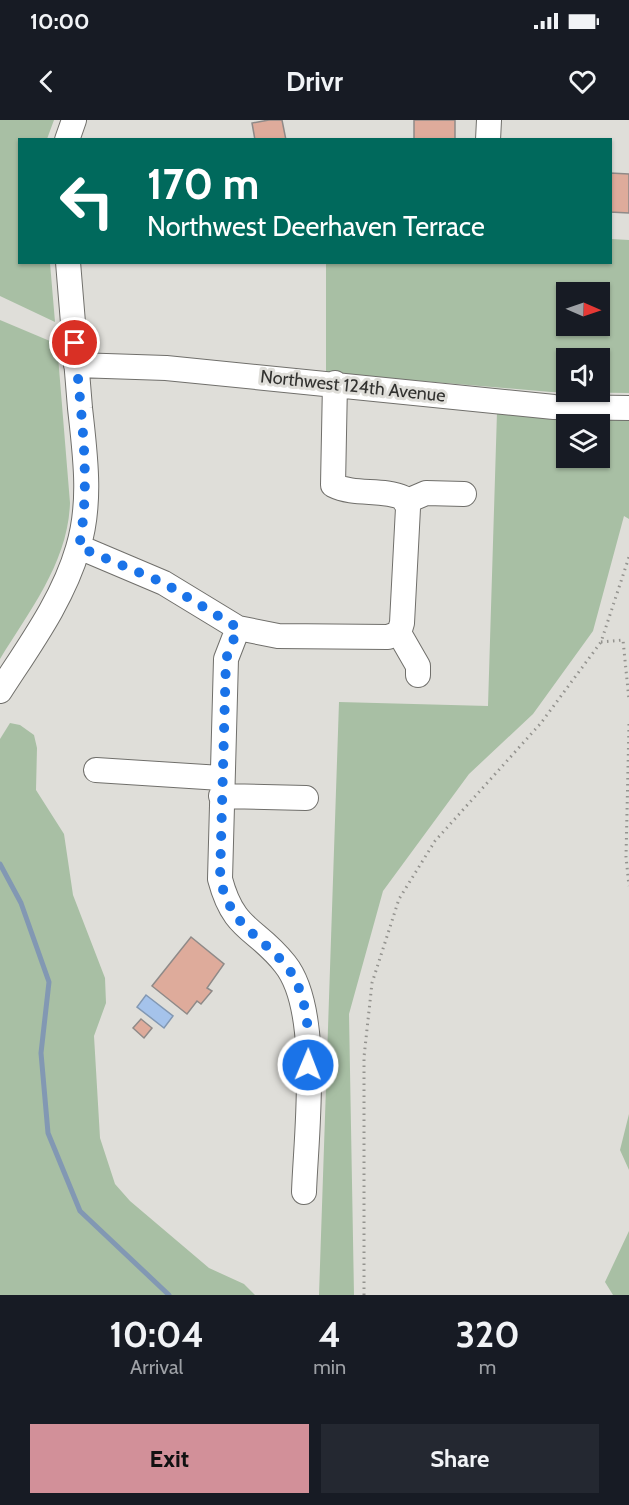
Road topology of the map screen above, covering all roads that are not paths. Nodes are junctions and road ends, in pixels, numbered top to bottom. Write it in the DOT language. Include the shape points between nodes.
graph roads {
  1 [pos="74,120"];
  2 [pos="489,120"];
  3 [pos="68,138"];
  4 [pos="488,138"];
  5 [pos="68,264"];
  6 [pos="76,365"];
  7 [pos="335,383"];
  8 [pos="629,408"];
  9 [pos="464,494"];
  10 [pos="405,502"];
  11 [pos="79,547"];
  12 [pos="238,628"];
  13 [pos="399,633"];
  14 [pos="418,675"];
  15 [pos="0,691"];
  16 [pos="96,770"];
  17 [pos="221,787"];
  18 [pos="306,798"];
  19 [pos="304,1192"];
  1 -- 3 [label="street"];
  2 -- 4 [label="street"];
  5 -- 6 [label="street"];
  6 -- 7 [label="street, Northwest 124th Avenue" via="166,368"];
  6 -- 11 [label="street" via="87,488"];
  7 -- 8 [label="street, Northwest 124th Avenue" via="554,406"];
  7 -- 10 [label="street" via="333,485 343,490 395,494"];
  9 -- 10 [label="street" via="426,493"];
  10 -- 13 [label="street" via="408,508"];
  11 -- 12 [label="street" via="164,583"];
  11 -- 15 [label="street" via="68,577"];
  12 -- 13 [label="street" via="278,636 388,638"];
  12 -- 17 [label="street" via="226,659"];
  13 -- 14 [label="street" via="418,666"];
  16 -- 17 [label="street"];
  17 -- 18 [label="street"];
  17 -- 19 [label="street" via="218,859 225,897 240,923 285,963 299,989 306,1016 309,1041"];
}
